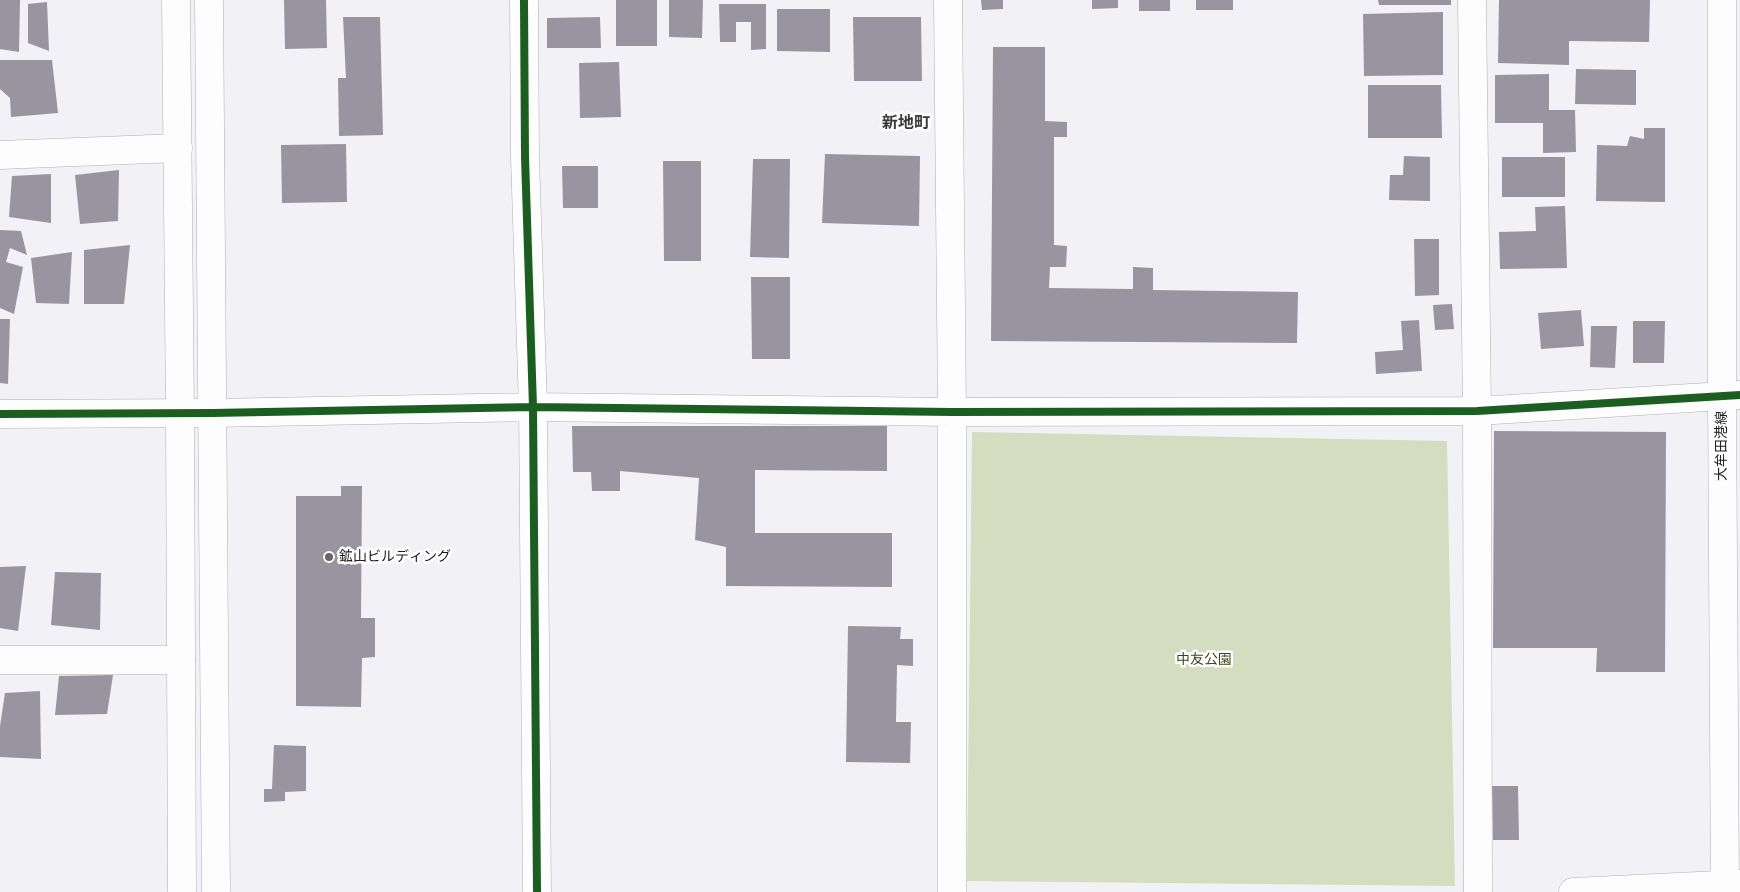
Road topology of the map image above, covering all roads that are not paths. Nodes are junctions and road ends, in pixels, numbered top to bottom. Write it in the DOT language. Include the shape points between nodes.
graph roads {
  1 [pos="176,0"];
  2 [pos="209,0"];
  3 [pos="524,0"];
  4 [pos="948,0"];
  5 [pos="1472,0"];
  6 [pos="1722,0"];
  7 [pos="178,148"];
  8 [pos="0,155"];
  9 [pos="1731,395"];
  10 [pos="532,407"];
  11 [pos="1477,411"];
  12 [pos="952,412"];
  13 [pos="180,413"];
  14 [pos="212,413"];
  15 [pos="0,414"];
  16 [pos="0,660"];
  17 [pos="181,660"];
  18 [pos="1730,887"];
  19 [pos="182,892"];
  20 [pos="216,892"];
  21 [pos="537,892"];
  22 [pos="952,892"];
  23 [pos="1478,892"];
  24 [pos="1573,892"];
  1 -- 7 [label="street"];
  2 -- 14 [label="street"];
  3 -- 10 [label="street"];
  4 -- 12 [label="street"];
  5 -- 11 [label="street"];
  6 -- 9 [label="street, 大牟田港線"];
  7 -- 8 [label="street"];
  7 -- 13 [label="street"];
  9 -- 11 [label="street"];
  9 -- 18 [label="street, 大牟田港線"];
  10 -- 12 [label="street"];
  10 -- 14 [label="street"];
  10 -- 21 [label="street"];
  11 -- 12 [label="street"];
  11 -- 23 [label="street"];
  12 -- 22 [label="street"];
  13 -- 14 [label="street"];
  13 -- 15 [label="street"];
  13 -- 17 [label="street"];
  14 -- 20 [label="street"];
  16 -- 17 [label="street"];
  17 -- 19 [label="street"];
  18 -- 24 [label="street"];
}
